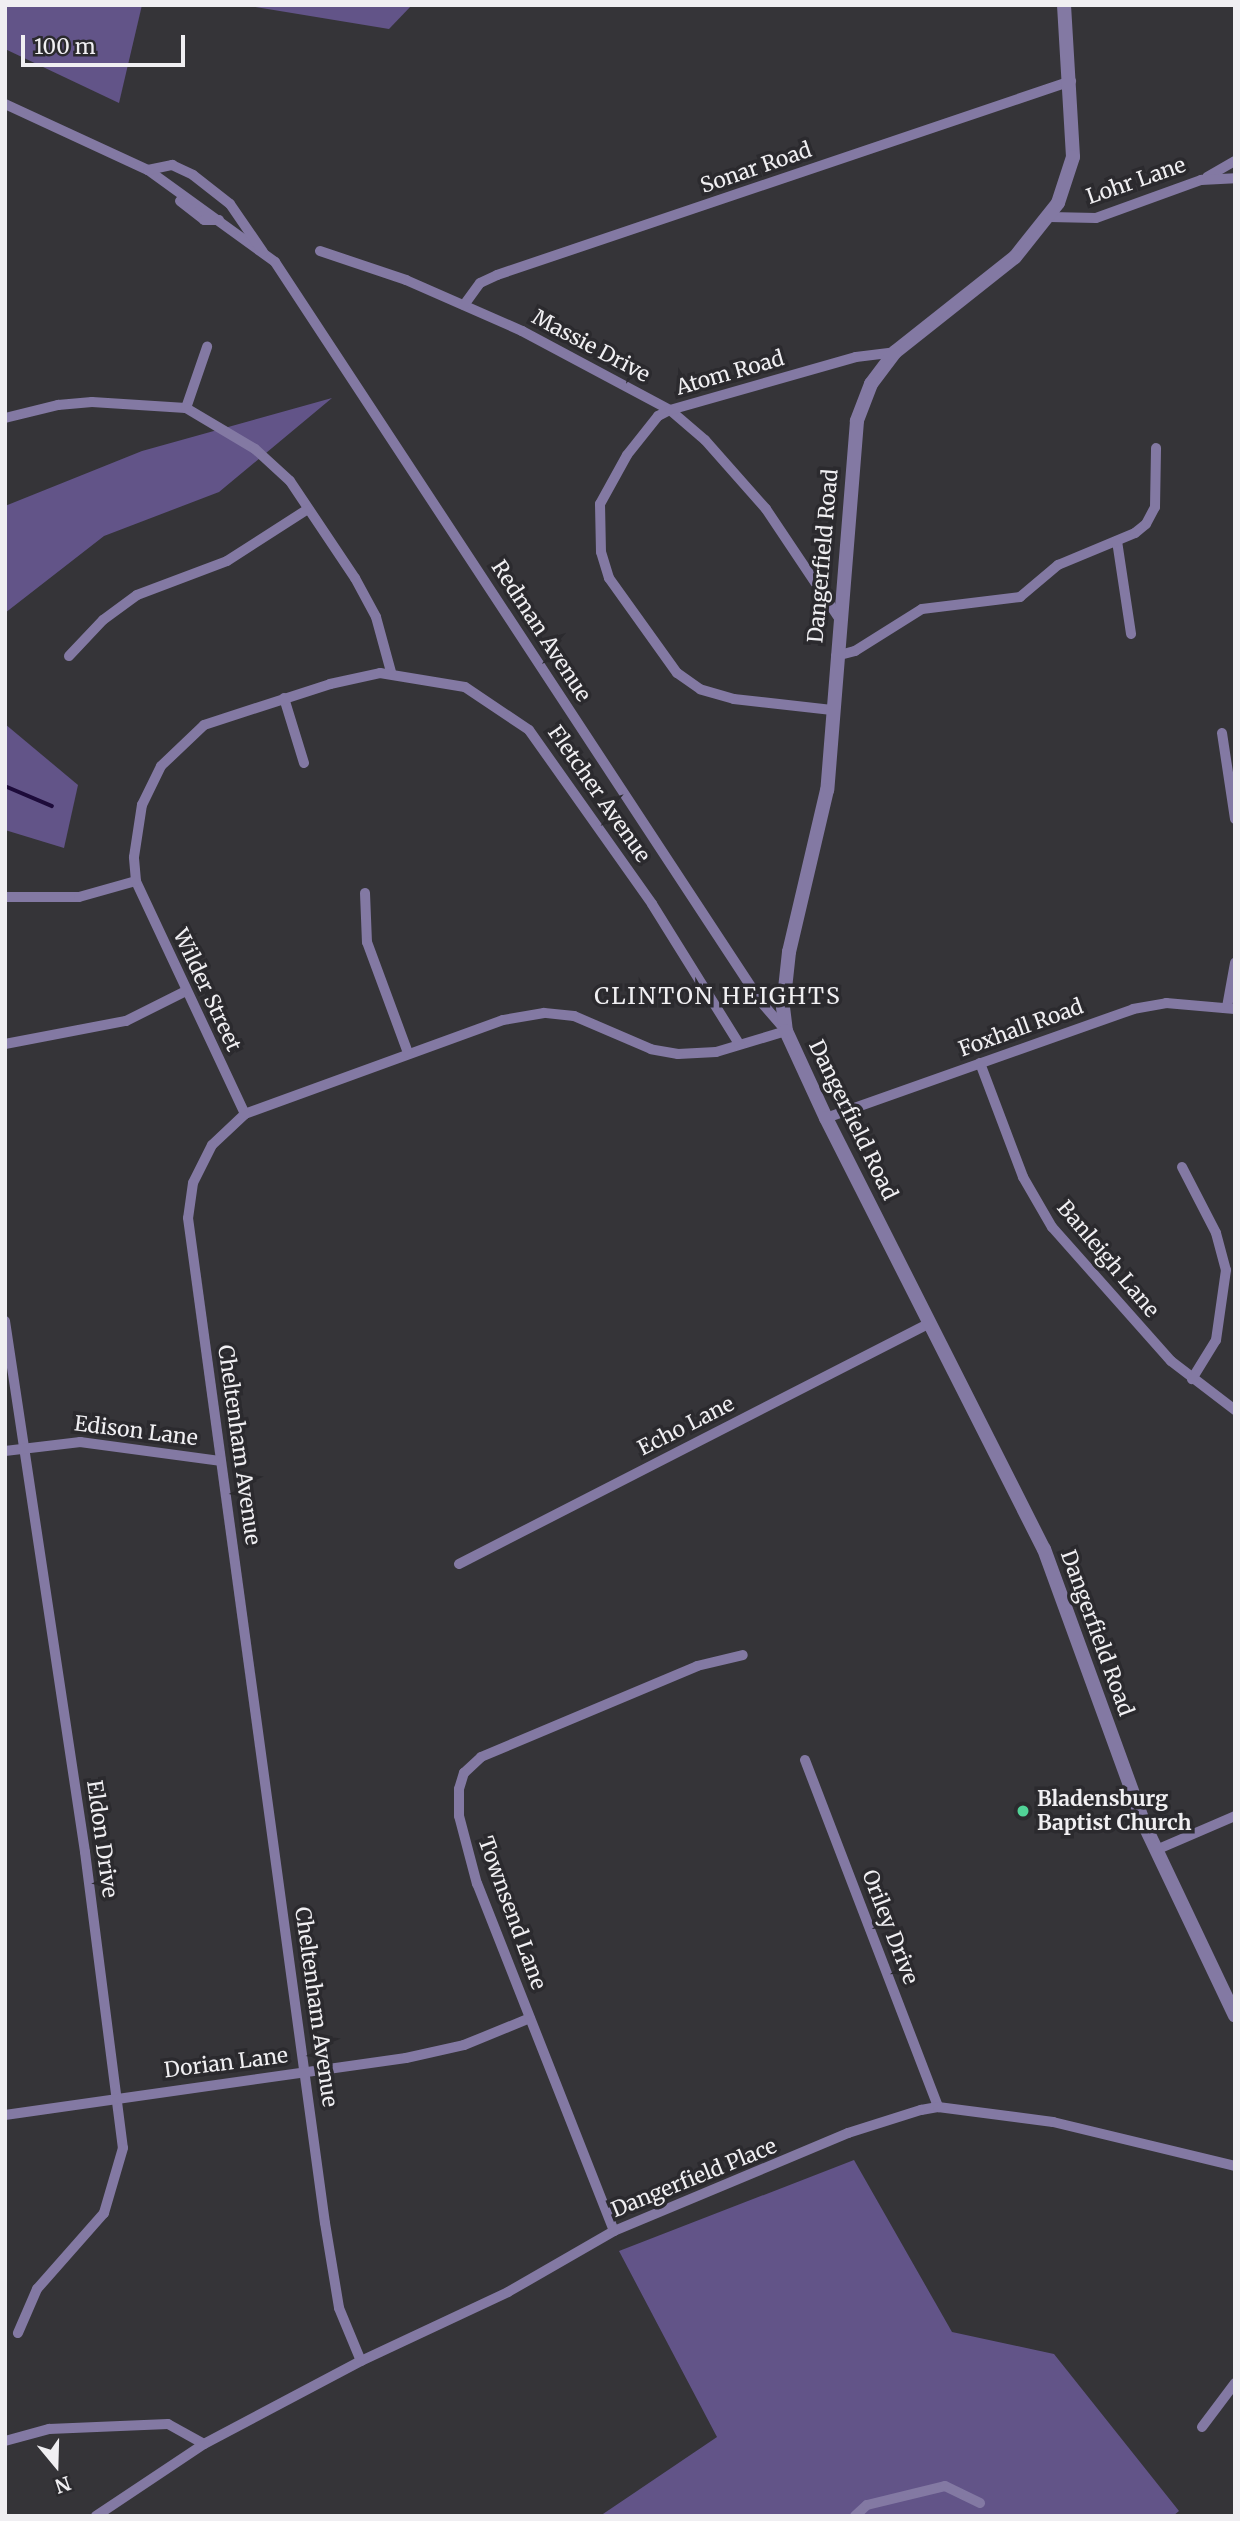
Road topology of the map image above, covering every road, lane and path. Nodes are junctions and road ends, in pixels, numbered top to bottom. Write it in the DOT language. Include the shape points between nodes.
graph roads {
  1 [pos="1063,5"];
  2 [pos="1071,81"];
  3 [pos="5,104"];
  4 [pos="1235,161"];
  5 [pos="148,170"];
  6 [pos="1235,178"];
  7 [pos="1201,180"];
  8 [pos="1050,217"];
  9 [pos="320,251"];
  10 [pos="263,252"];
  11 [pos="464,305"];
  12 [pos="207,347"];
  13 [pos="895,352"];
  14 [pos="186,408"];
  15 [pos="670,410"];
  16 [pos="5,418"];
  17 [pos="1156,448"];
  18 [pos="308,509"];
  19 [pos="1117,541"];
  20 [pos="839,618"];
  21 [pos="1131,634"];
  22 [pos="69,656"];
  23 [pos="836,656"];
  24 [pos="391,672"];
  25 [pos="284,698"];
  26 [pos="832,710"];
  27 [pos="1222,733"];
  28 [pos="304,763"];
  29 [pos="1233,789"];
  30 [pos="1235,819"];
  31 [pos="136,881"];
  32 [pos="365,893"];
  33 [pos="5,897"];
  34 [pos="1235,963"];
  35 [pos="186,990"];
  36 [pos="1231,1008"];
  37 [pos="786,1031"];
  38 [pos="5,1044"];
  39 [pos="739,1044"];
  40 [pos="408,1053"];
  41 [pos="981,1063"];
  42 [pos="245,1114"];
  43 [pos="826,1118"];
  44 [pos="1182,1167"];
  45 [pos="5,1321"];
  46 [pos="930,1323"];
  47 [pos="1192,1379"];
  48 [pos="1235,1410"];
  49 [pos="27,1447"];
  50 [pos="5,1451"];
  51 [pos="220,1461"];
  52 [pos="459,1564"];
  53 [pos="743,1655"];
  54 [pos="805,1760"];
  55 [pos="1235,1816"];
  56 [pos="1156,1850"];
  57 [pos="1235,2016"];
  58 [pos="530,2018"];
  59 [pos="304,2073"];
  60 [pos="117,2096"];
  61 [pos="938,2107"];
  62 [pos="5,2116"];
  63 [pos="1235,2166"];
  64 [pos="614,2231"];
  65 [pos="19,2333"];
  66 [pos="362,2361"];
  67 [pos="1235,2383"];
  68 [pos="1202,2427"];
  69 [pos="5,2441"];
  70 [pos="204,2444"];
  71 [pos="980,2504"];
  72 [pos="96,2516"];
  73 [pos="855,2516"];
  1 -- 2 [label="street, Dangerfield Road"];
  2 -- 8 [label="street, Dangerfield Road" via="1073,157"];
  2 -- 11 [label="street, Sonar Road" via="496,275 480,283"];
  3 -- 5 [label="street"];
  4 -- 7 [label="street"];
  5 -- 10 [label="street" via="163,189 204,220 219,220 225,230"];
  5 -- 10 [label="street" via="172,165 213,200 230,204"];
  6 -- 7 [label="street, Lohr Lane"];
  7 -- 8 [label="street, Lohr Lane" via="1096,218"];
  8 -- 13 [label="street, Dangerfield Road" via="1007,264"];
  9 -- 11 [label="street, Massie Drive"];
  10 -- 37 [label="street, Redman Avenue" via="285,274 761,1002"];
  11 -- 15 [label="street, Massie Drive" via="573,356"];
  12 -- 14 [label="street"];
  13 -- 15 [label="street, Atom Road" via="856,357"];
  13 -- 20 [label="street, Dangerfield Road" via="871,384 858,421"];
  14 -- 16 [label="street" via="93,402"];
  14 -- 18 [label="street" via="255,449 290,481"];
  15 -- 20 [label="street, Massie Drive" via="705,440 766,509"];
  15 -- 26 [label="street, Atom Road" via="658,416 627,455 600,504 601,552 608,578 687,682 734,699"];
  17 -- 19 [label="street" via="1158,492 1151,517 1143,528"];
  18 -- 22 [label="street" via="227,561 137,595 103,620"];
  18 -- 24 [label="street" via="369,601"];
  19 -- 21 [label="street"];
  19 -- 23 [label="street" via="1058,565 1020,597 922,609 855,650"];
  20 -- 23 [label="street, Dangerfield Road"];
  23 -- 26 [label="street, Dangerfield Road"];
  24 -- 25 [label="street, Fletcher Avenue"];
  24 -- 39 [label="street, Fletcher Avenue" via="465,687 529,730 652,904"];
  25 -- 28 [label="street"];
  25 -- 31 [label="street, Fletcher Avenue" via="204,725 161,766 137,822"];
  26 -- 37 [label="street, Dangerfield Road" via="821,823 784,979"];
  27 -- 29 [label="street"];
  29 -- 30 [label="street"];
  31 -- 33 [label="street" via="79,897"];
  31 -- 35 [label="street, Wilder Street"];
  32 -- 40 [label="street" via="367,942"];
  34 -- 36 [label="street"];
  35 -- 38 [label="street" via="126,1021"];
  35 -- 42 [label="street, Wilder Street"];
  36 -- 41 [label="street, Foxhall Road" via="1148,1005"];
  37 -- 39 [label="street, Cheltenham Avenue"];
  37 -- 43 [label="street, Dangerfield Road"];
  39 -- 40 [label="street, Cheltenham Avenue" via="701,1054 665,1054 601,1025 544,1013 503,1020"];
  40 -- 42 [label="street, Cheltenham Avenue"];
  41 -- 43 [label="street, Foxhall Road"];
  41 -- 47 [label="street, Banleigh Lane" via="1023,1177 1052,1227"];
  42 -- 51 [label="street, Cheltenham Avenue" via="212,1145 188,1203"];
  43 -- 46 [label="street, Dangerfield Road"];
  44 -- 47 [label="street" via="1216,1233 1226,1270 1219,1332"];
  45 -- 49 [label="street, Eldon Drive"];
  46 -- 52 [label="street, Echo Lane"];
  46 -- 56 [label="street, Dangerfield Road" via="1044,1549"];
  47 -- 48 [label="street, Banleigh Lane"];
  49 -- 50 [label="street, Edison Lane"];
  49 -- 51 [label="street, Edison Lane" via="80,1442"];
  49 -- 60 [label="street, Eldon Drive"];
  51 -- 59 [label="street, Cheltenham Avenue"];
  53 -- 58 [label="street, Townsend Lane" via="697,1666 481,1757 464,1773 458,1805 469,1859"];
  54 -- 61 [label="street, Oriley Drive"];
  55 -- 56 [label="street"];
  56 -- 57 [label="street, Dangerfield Road"];
  58 -- 59 [label="street, Dorian Lane" via="441,2051"];
  58 -- 64 [label="street, Townsend Lane"];
  59 -- 60 [label="street, Dorian Lane"];
  59 -- 66 [label="street, Cheltenham Avenue" via="336,2290"];
  60 -- 62 [label="street, Dorian Lane"];
  60 -- 65 [label="street, Eldon Drive" via="123,2148 104,2213 37,2289"];
  61 -- 63 [label="street, Dangerfield Place" via="1053,2122"];
  61 -- 64 [label="street, Dangerfield Place" via="848,2133"];
  64 -- 66 [label="street, Dangerfield Place" via="508,2292"];
  66 -- 70 [label="street, Dangerfield Place"];
  67 -- 68 [label="street"];
  69 -- 70 [label="street" via="49,2429 168,2424"];
  70 -- 72 [label="street, Dangerfield Place"];
  71 -- 73 [label="street" via="945,2486 867,2505"];
}
